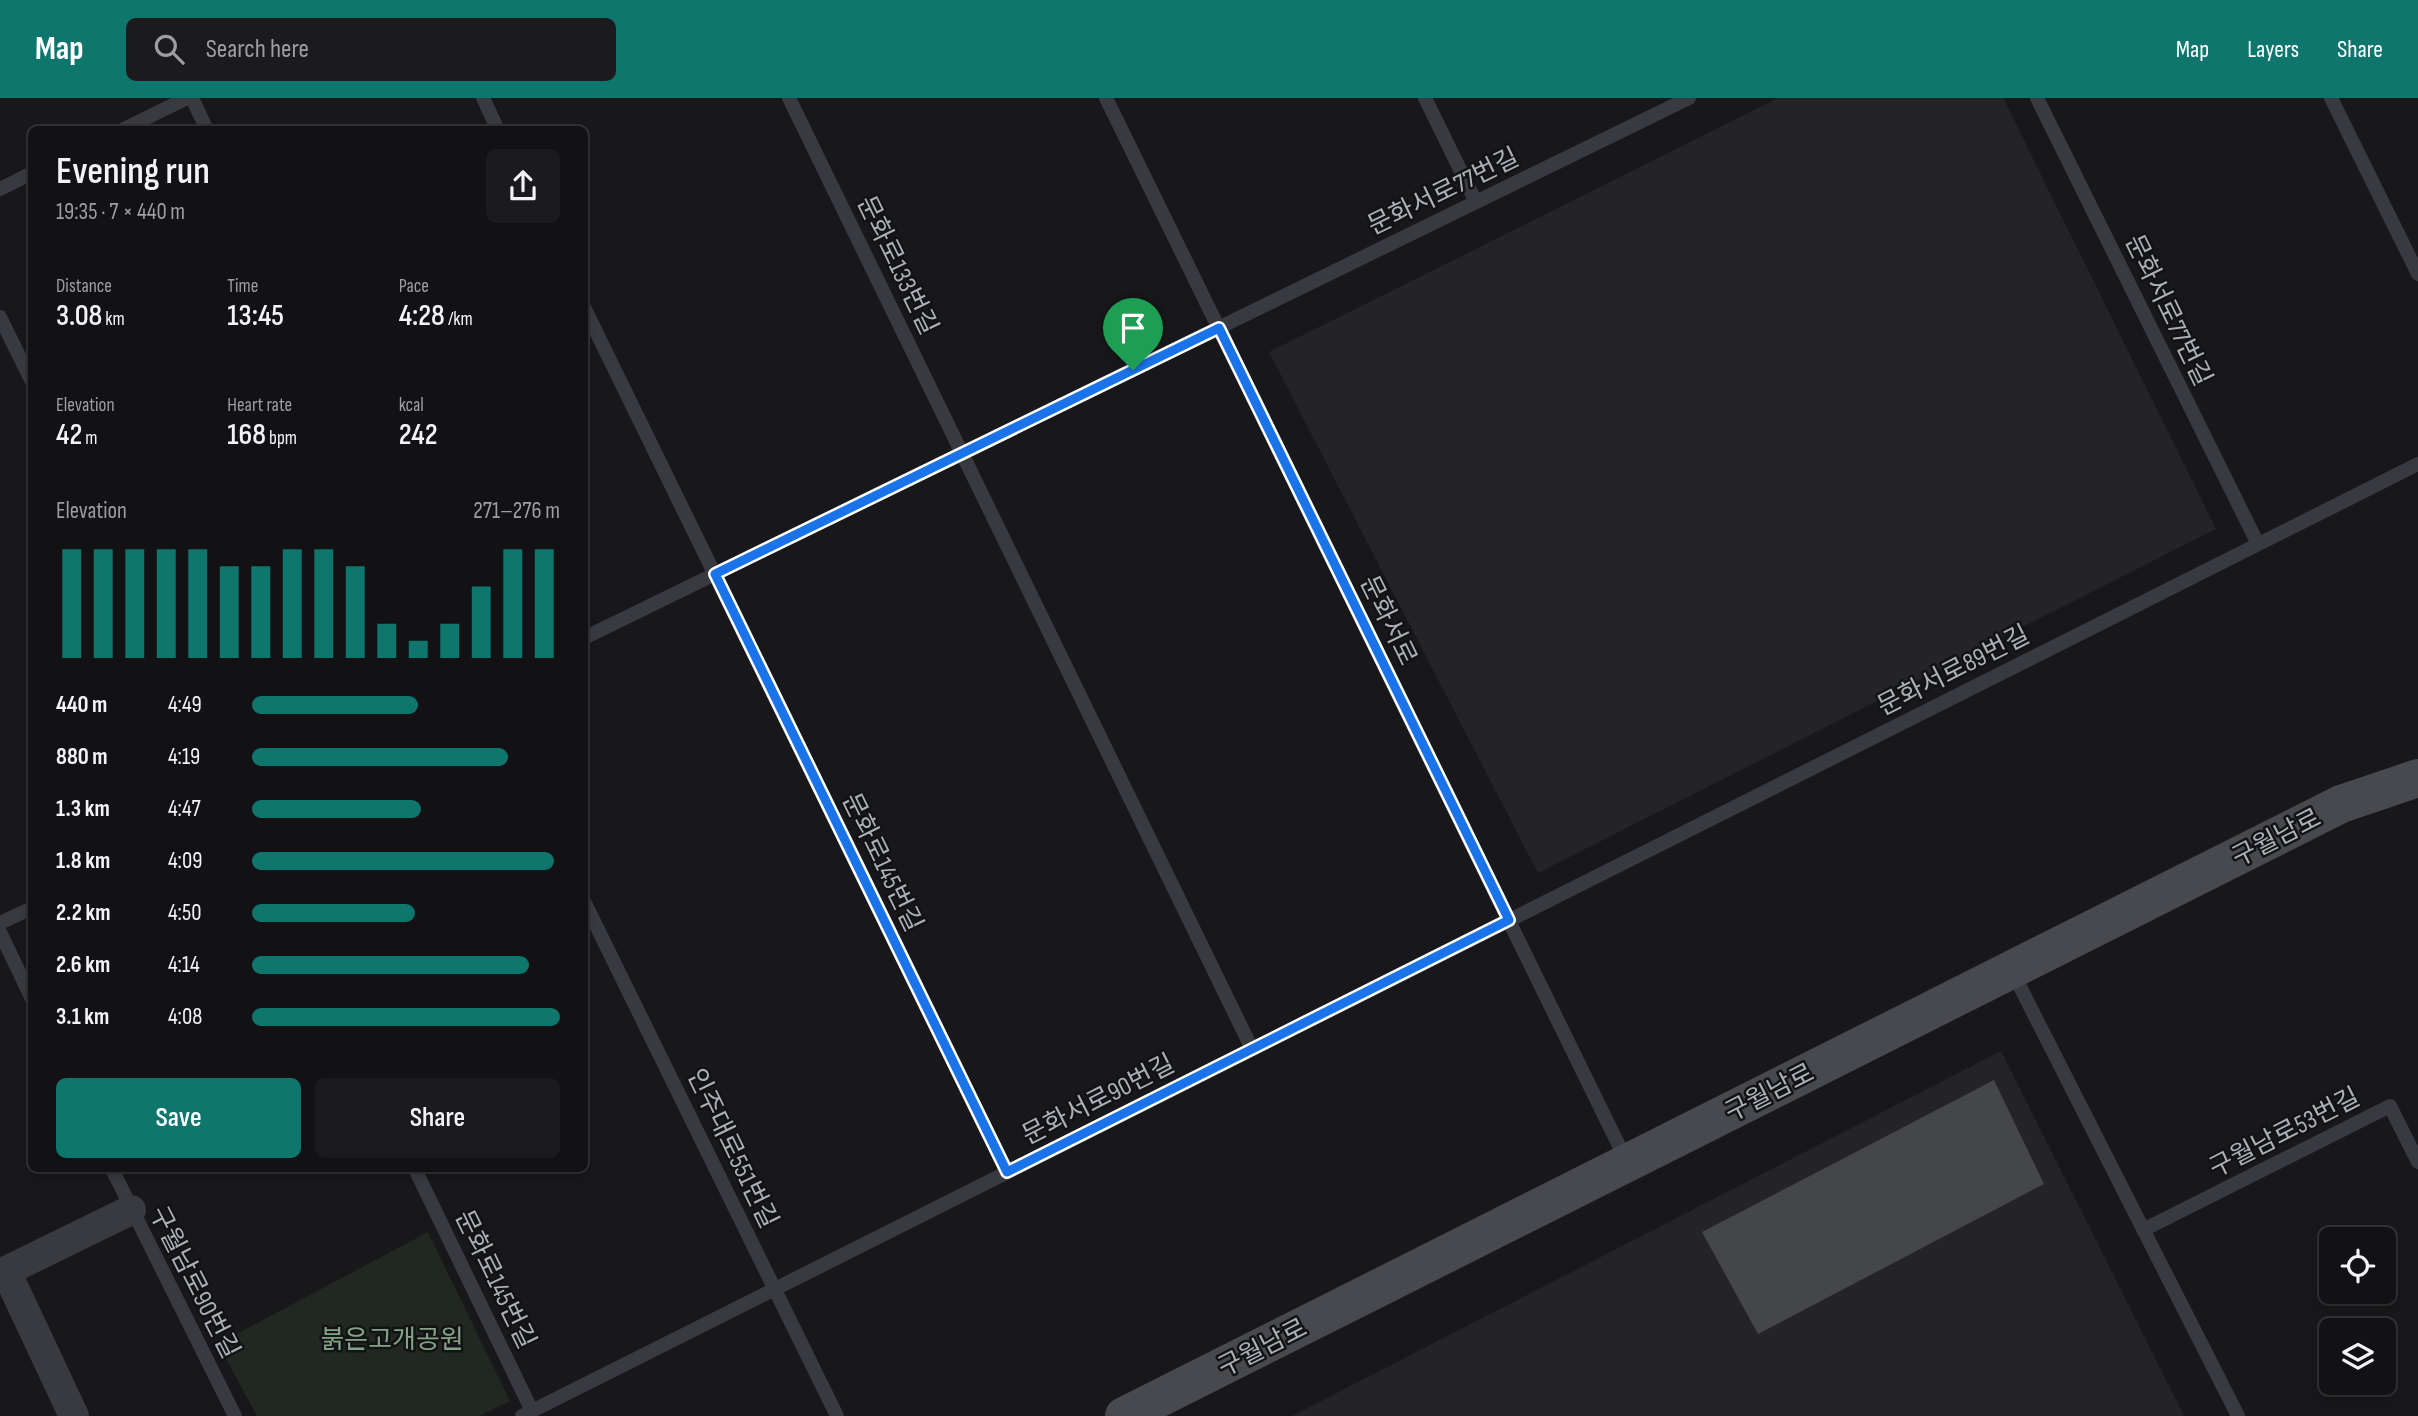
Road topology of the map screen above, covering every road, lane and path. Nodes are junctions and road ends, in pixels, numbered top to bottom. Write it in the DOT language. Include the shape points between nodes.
graph roads {
  1 [pos="189,98"];
  2 [pos="482,98"];
  3 [pos="789,98"];
  4 [pos="1106,98"];
  5 [pos="1425,98"];
  6 [pos="1689,98"];
  7 [pos="2037,98"];
  8 [pos="2331,98"];
  9 [pos="130,126"];
  10 [pos="205,126"];
  11 [pos="496,126"];
  12 [pos="28,175"];
  13 [pos="0,189"];
  14 [pos="1476,202"];
  15 [pos="2418,274"];
  16 [pos="588,315"];
  17 [pos="0,317"];
  18 [pos="1219,328"];
  19 [pos="28,374"];
  20 [pos="962,453"];
  21 [pos="2418,464"];
  22 [pos="2258,544"];
  23 [pos="715,574"];
  24 [pos="588,636"];
  25 [pos="2418,778"];
  26 [pos="588,909"];
  27 [pos="28,910"];
  28 [pos="1509,920"];
  29 [pos="0,923"];
  30 [pos="0,932"];
  31 [pos="2011,970"];
  32 [pos="28,991"];
  33 [pos="1252,1049"];
  34 [pos="2418,1162"];
  35 [pos="1628,1163"];
  36 [pos="113,1172"];
  37 [pos="416,1172"];
  38 [pos="1007,1172"];
  39 [pos="131,1210"];
  40 [pos="2143,1230"];
  41 [pos="3,1273"];
  42 [pos="775,1289"];
  43 [pos="527,1413"];
  44 [pos="74,1416"];
  45 [pos="235,1416"];
  46 [pos="837,1416"];
  47 [pos="1124,1416"];
  48 [pos="2238,1416"];
  1 -- 9 [label="lane"];
  1 -- 10 [label="lane"];
  2 -- 11 [label="lane"];
  3 -- 20 [label="lane, 문화로133번길"];
  4 -- 18 [label="lane, 문화서로"];
  5 -- 14 [label="lane"];
  6 -- 14 [label="lane, 문화서로77번길"];
  7 -- 22 [label="lane, 문화서로77번길"];
  8 -- 15 [label="lane"];
  12 -- 13 [label="lane"];
  14 -- 18 [label="lane, 문화서로77번길"];
  16 -- 23 [label="lane"];
  17 -- 19 [label="lane"];
  18 -- 20 [label="lane"];
  18 -- 28 [label="lane, 문화서로"];
  20 -- 23 [label="lane"];
  20 -- 33 [label="lane"];
  21 -- 22 [label="lane, 문화서로89번길"];
  22 -- 28 [label="lane, 문화서로89번길"];
  23 -- 24 [label="lane"];
  23 -- 38 [label="lane, 문화로145번길"];
  25 -- 31 [label="street, 구월남로" via="2341,804"];
  26 -- 42 [label="lane, 인주대로551번길"];
  27 -- 29 [label="lane"];
  28 -- 33 [label="lane, 문화서로90번길"];
  28 -- 35 [label="lane, 문화서로"];
  30 -- 32 [label="lane"];
  31 -- 35 [label="street, 구월남로"];
  31 -- 40 [label="lane"];
  33 -- 38 [label="lane, 문화서로90번길"];
  34 -- 40 [label="lane, 구월남로53번길" via="2390,1106"];
  35 -- 47 [label="street, 구월남로"];
  36 -- 39 [label="lane, 구월남로90번길"];
  37 -- 43 [label="lane, 문화로145번길"];
  38 -- 42 [label="lane, 문화서로90번길"];
  39 -- 41 [label="street"];
  39 -- 45 [label="lane, 구월남로90번길"];
  40 -- 48 [label="lane"];
  41 -- 44 [label="street"];
  42 -- 43 [label="lane, 문화서로90번길"];
  42 -- 46 [label="lane, 인주대로551번길"];
}
